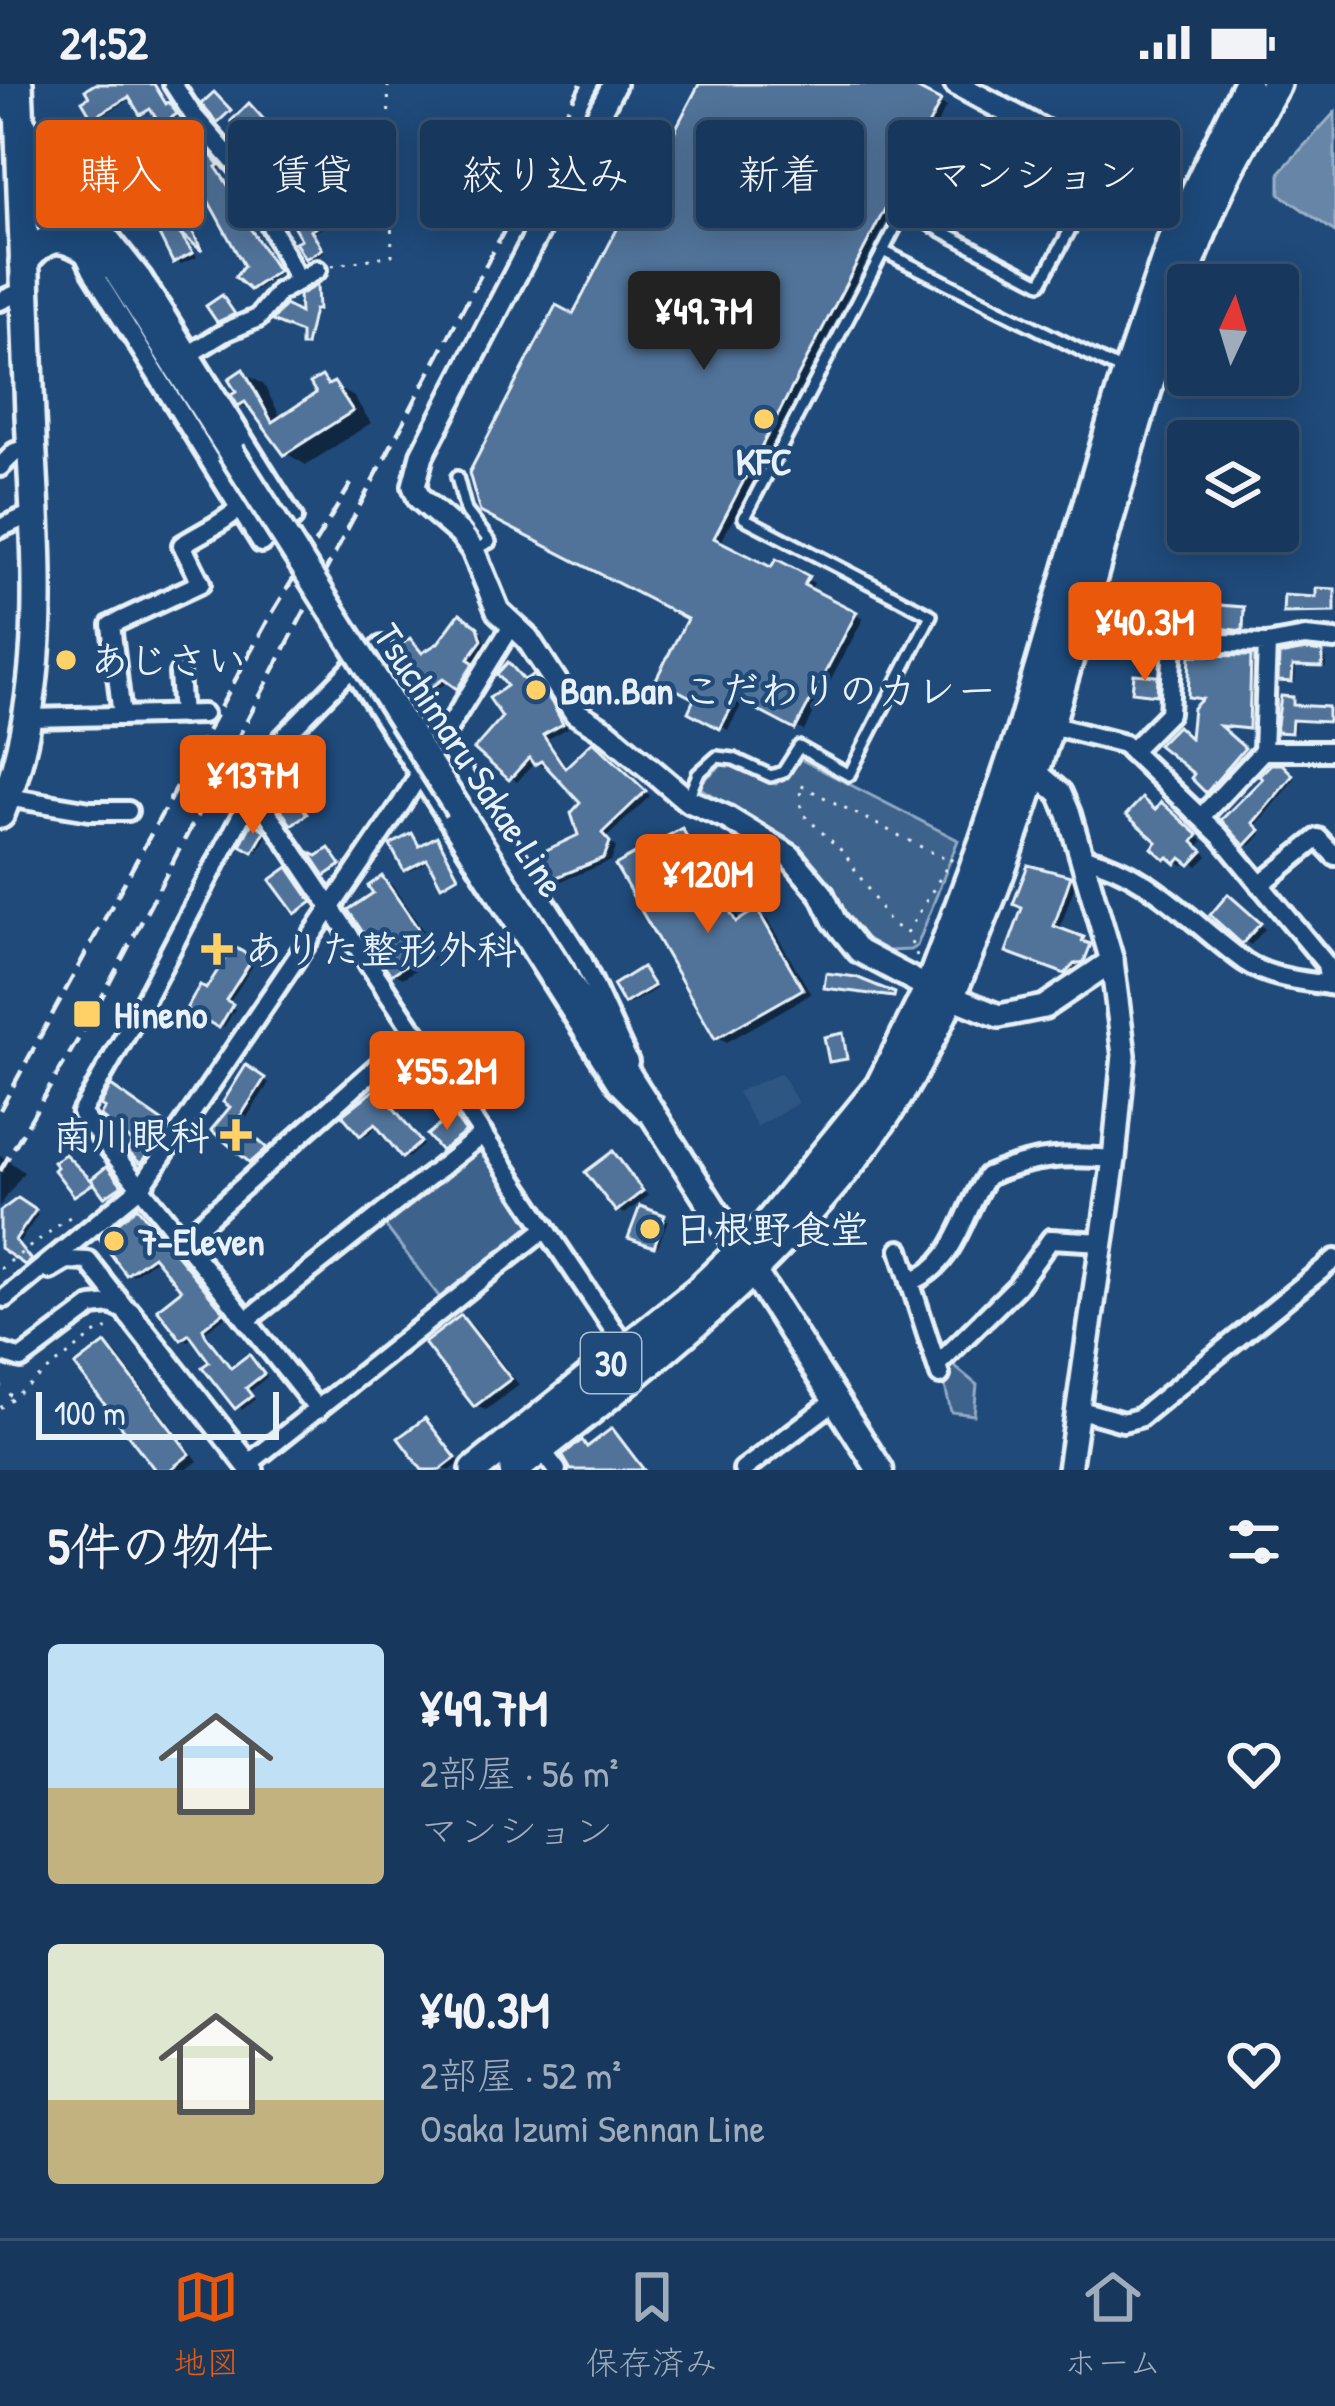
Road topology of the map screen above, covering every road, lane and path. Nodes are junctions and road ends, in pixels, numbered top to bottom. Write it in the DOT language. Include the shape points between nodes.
graph roads {
  1 [pos="18,84"];
  2 [pos="173,84"];
  3 [pos="388,84"];
  4 [pos="614,84"];
  5 [pos="956,84"];
  6 [pos="1247,84"];
  7 [pos="1276,84"];
  8 [pos="0,88"];
  9 [pos="19,117"];
  10 [pos="1023,120"];
  11 [pos="1180,204"];
  12 [pos="1196,213"];
  13 [pos="896,228"];
  14 [pos="936,228"];
  15 [pos="1071,228"];
  16 [pos="82,235"];
  17 [pos="884,251"];
  18 [pos="111,265"];
  19 [pos="323,268"];
  20 [pos="298,281"];
  21 [pos="17,284"];
  22 [pos="191,353"];
  23 [pos="1127,374"];
  24 [pos="32,446"];
  25 [pos="0,467"];
  26 [pos="458,476"];
  27 [pos="240,508"];
  28 [pos="34,513"];
  29 [pos="0,528"];
  30 [pos="473,550"];
  31 [pos="512,627"];
  32 [pos="1335,640"];
  33 [pos="1267,644"];
  34 [pos="352,668"];
  35 [pos="179,674"];
  36 [pos="202,714"];
  37 [pos="182,715"];
  38 [pos="122,716"];
  39 [pos="29,718"];
  40 [pos="1050,724"];
  41 [pos="440,738"];
  42 [pos="1131,751"];
  43 [pos="1263,751"];
  44 [pos="1335,752"];
  45 [pos="1034,772"];
  46 [pos="418,774"];
  47 [pos="253,791"];
  48 [pos="687,800"];
  49 [pos="3,805"];
  50 [pos="128,811"];
  51 [pos="1201,818"];
  52 [pos="1335,856"];
  53 [pos="1082,857"];
  54 [pos="1260,885"];
  55 [pos="332,907"];
  56 [pos="908,933"];
  57 [pos="1112,962"];
  58 [pos="1332,985"];
  59 [pos="939,993"];
  60 [pos="416,1032"];
  61 [pos="644,1098"];
  62 [pos="665,1131"];
  63 [pos="483,1133"];
  64 [pos="1114,1160"];
  65 [pos="142,1186"];
  66 [pos="81,1226"];
  67 [pos="546,1228"];
  68 [pos="184,1239"];
  69 [pos="1102,1242"];
  70 [pos="900,1250"];
  71 [pos="75,1258"];
  72 [pos="1335,1258"];
  73 [pos="748,1260"];
  74 [pos="0,1269"];
  75 [pos="910,1282"];
  76 [pos="2,1300"];
  77 [pos="92,1306"];
  78 [pos="247,1320"];
  79 [pos="127,1321"];
  80 [pos="627,1350"];
  81 [pos="0,1352"];
  82 [pos="0,1385"];
  83 [pos="13,1398"];
  84 [pos="836,1400"];
  85 [pos="0,1408"];
  86 [pos="1077,1409"];
  87 [pos="318,1410"];
  88 [pos="549,1460"];
  89 [pos="250,1467"];
  90 [pos="475,1470"];
  91 [pos="514,1470"];
  92 [pos="743,1470"];
  93 [pos="880,1470"];
  94 [pos="1069,1470"];
  1 -- 9 [label="main road"];
  2 -- 20 [label="street" via="246,176"];
  3 -- 19 [label="path" via="392,255"];
  4 -- 30 [label="street" via="415,470 419,497"];
  5 -- 10 [label="street"];
  6 -- 12 [label="main road, 30"];
  7 -- 12 [label="main road, 30"];
  8 -- 9 [label="main road"];
  9 -- 16 [label="main road"];
  9 -- 21 [label="main road"];
  11 -- 12 [label="street"];
  12 -- 23 [label="main road, 30"];
  12 -- 40 [label="main road, 30"];
  13 -- 17 [label="lane"];
  14 -- 15 [label="lane" via="1041,283"];
  16 -- 18 [label="main road"];
  16 -- 21 [label="main road" via="36,246"];
  16 -- 22 [label="street" via="111,238"];
  16 -- 27 [label="street"];
  17 -- 23 [label="lane"];
  17 -- 48 [label="lane" via="744,518 931,615 849,775 799,747 771,776 717,757"];
  18 -- 61 [label="main road, Tsuchimaru Sakae Line, bridge"];
  19 -- 20 [label="street"];
  20 -- 22 [label="street" via="258,318"];
  21 -- 24 [label="main road"];
  22 -- 27 [label="street" via="293,518 261,543"];
  23 -- 59 [label="main road, 30"];
  24 -- 25 [label="street"];
  24 -- 28 [label="main road"];
  26 -- 30 [label="lane" via="466,511 490,542"];
  27 -- 38 [label="street" via="182,545 201,583 111,625"];
  28 -- 29 [label="street"];
  28 -- 39 [label="main road" via="38,627"];
  30 -- 31 [label="street"];
  31 -- 41 [label="street"];
  31 -- 48 [label="street" via="576,713"];
  32 -- 33 [label="street"];
  33 -- 42 [label="street" via="1173,642 1169,713"];
  33 -- 43 [label="street"];
  34 -- 41 [label="street" via="382,646"];
  34 -- 46 [label="street"];
  34 -- 47 [label="street" via="281,740"];
  35 -- 37 [label="street"];
  36 -- 37 [label="street"];
  37 -- 38 [label="street"];
  38 -- 39 [label="street"];
  39 -- 49 [label="main road"];
  40 -- 42 [label="street"];
  40 -- 45 [label="main road, 30"];
  41 -- 46 [label="street"];
  41 -- 61 [label="street" via="582,959"];
  42 -- 51 [label="street"];
  43 -- 44 [label="street"];
  43 -- 51 [label="street"];
  45 -- 53 [label="street" via="1060,794"];
  45 -- 59 [label="main road, 30"];
  46 -- 55 [label="street"];
  46 -- 62 [label="street" via="616,1084"];
  47 -- 55 [label="street"];
  47 -- 65 [label="street" via="81,1113"];
  48 -- 59 [label="street" via="790,856 859,951"];
  49 -- 50 [label="street"];
  51 -- 54 [label="street"];
  52 -- 54 [label="street" via="1318,838"];
  53 -- 57 [label="street"];
  53 -- 58 [label="street" via="1104,861 1184,909 1248,964"];
  54 -- 58 [label="street" via="1326,964"];
  55 -- 60 [label="street"];
  55 -- 65 [label="street"];
  56 -- 56 [label="path" via="890,922 845,854 806,817 800,785 952,858"];
  56 -- 59 [label="path"];
  57 -- 59 [label="street" via="1022,1014 999,1016"];
  57 -- 64 [label="street" via="1124,1055"];
  59 -- 73 [label="main road, 30" via="922,1056 882,1121"];
  60 -- 63 [label="street"];
  60 -- 68 [label="street"];
  61 -- 62 [label="main road, Tsuchimaru Sakae Line"];
  62 -- 73 [label="main road, Tsuchimaru Sakae Line"];
  63 -- 67 [label="street"];
  63 -- 78 [label="street"];
  64 -- 69 [label="street"];
  64 -- 75 [label="street" via="1024,1160 987,1176 949,1254"];
  65 -- 68 [label="street"];
  65 -- 76 [label="street"];
  66 -- 74 [label="path" via="71,1216"];
  67 -- 80 [label="street"];
  67 -- 87 [label="street"];
  68 -- 78 [label="street"];
  69 -- 75 [label="street" via="1052,1239 938,1370"];
  69 -- 86 [label="street"];
  70 -- 75 [label="street"];
  71 -- 76 [label="street"];
  71 -- 77 [label="street" via="95,1286"];
  71 -- 79 [label="street" via="88,1261"];
  72 -- 86 [label="street" via="1138,1418 1123,1422"];
  73 -- 80 [label="main road, 30"];
  73 -- 84 [label="main road, Tsuchimaru Sakae Line"];
  73 -- 88 [label="main road, 30"];
  77 -- 79 [label="street" via="111,1304"];
  77 -- 81 [label="street" via="21,1359"];
  78 -- 87 [label="street"];
  79 -- 83 [label="path" via="101,1329"];
  79 -- 89 [label="street"];
  80 -- 90 [label="main road, 30"];
  82 -- 83 [label="path"];
  83 -- 85 [label="path"];
  84 -- 92 [label="street"];
  84 -- 93 [label="main road, Tsuchimaru Sakae Line"];
  86 -- 94 [label="street"];
  87 -- 89 [label="street"];
  88 -- 91 [label="main road, 30"];
}
